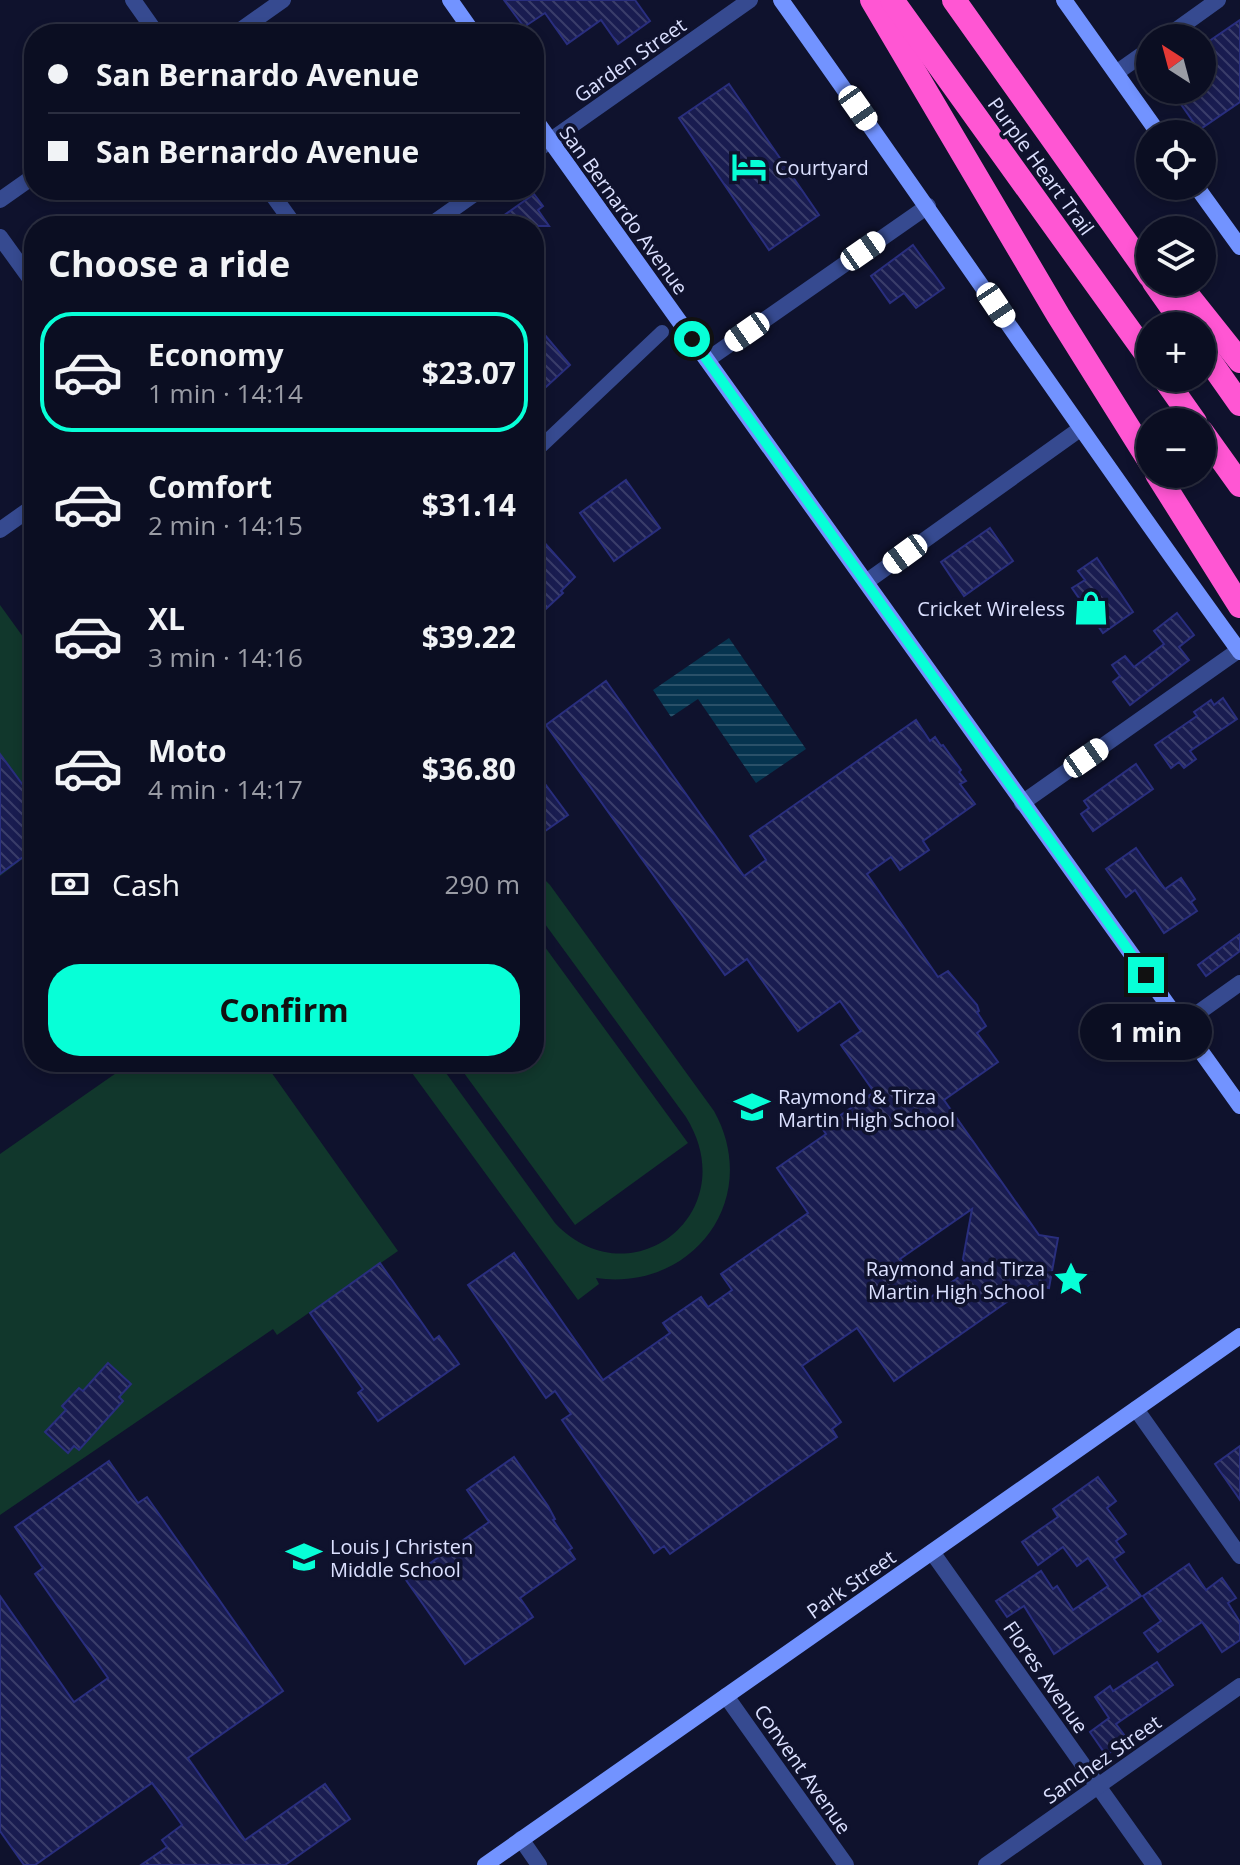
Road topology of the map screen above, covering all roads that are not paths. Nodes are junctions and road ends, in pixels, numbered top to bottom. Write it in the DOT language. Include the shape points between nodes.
graph roads {
  1 [pos="133,0"];
  2 [pos="283,0"];
  3 [pos="450,0"];
  4 [pos="750,0"];
  5 [pos="781,0"];
  6 [pos="872,0"];
  7 [pos="892,0"];
  8 [pos="954,0"];
  9 [pos="1064,0"];
  10 [pos="1218,0"];
  11 [pos="150,24"];
  12 [pos="249,24"];
  13 [pos="467,24"];
  14 [pos="1185,24"];
  15 [pos="1136,59"];
  16 [pos="1116,73"];
  17 [pos="1018,89"];
  18 [pos="1149,120"];
  19 [pos="544,132"];
  20 [pos="550,140"];
  21 [pos="544,144"];
  22 [pos="24,183"];
  23 [pos="0,200"];
  24 [pos="466,200"];
  25 [pos="1206,200"];
  26 [pos="928,206"];
  27 [pos="443,216"];
  28 [pos="1136,232"];
  29 [pos="0,237"];
  30 [pos="1240,247"];
  31 [pos="1136,256"];
  32 [pos="24,270"];
  33 [pos="1188,296"];
  34 [pos="662,332"];
  35 [pos="1136,340"];
  36 [pos="707,360"];
  37 [pos="1240,361"];
  38 [pos="1216,370"];
  39 [pos="1240,404"];
  40 [pos="1080,429"];
  41 [pos="1136,440"];
  42 [pos="544,444"];
  43 [pos="1216,452"];
  44 [pos="1240,485"];
  45 [pos="1166,488"];
  46 [pos="24,513"];
  47 [pos="0,530"];
  48 [pos="866,582"];
  49 [pos="1240,606"];
  50 [pos="1239,651"];
  51 [pos="1022,803"];
  52 [pos="1240,983"];
  53 [pos="1181,1025"];
  54 [pos="1240,1106"];
  55 [pos="1240,1336"];
  56 [pos="1136,1409"];
  57 [pos="932,1552"];
  58 [pos="1240,1556"];
  59 [pos="1240,1686"];
  60 [pos="726,1696"];
  61 [pos="1098,1786"];
  62 [pos="521,1839"];
  63 [pos="485,1865"];
  64 [pos="539,1865"];
  65 [pos="846,1865"];
  66 [pos="986,1865"];
  67 [pos="1154,1865"];
  1 -- 11 [label="street"];
  2 -- 12 [label="street"];
  3 -- 13 [label="main road"];
  4 -- 20 [label="street, Garden Street"];
  5 -- 26 [label="main road"];
  6 -- 41 [label="highway"];
  7 -- 35 [label="highway, Purple Heart Trail"];
  8 -- 17 [label="highway, Purple Heart Trail"];
  9 -- 16 [label="main road"];
  10 -- 14 [label="street"];
  15 -- 16 [label="street"];
  16 -- 18 [label="main road"];
  17 -- 28 [label="highway"];
  17 -- 31 [label="highway, Purple Heart Trail"];
  19 -- 20 [label="main road, San Bernardo Avenue"];
  20 -- 21 [label="street, Garden Street"];
  20 -- 36 [label="main road, San Bernardo Avenue"];
  22 -- 23 [label="street"];
  24 -- 27 [label="street"];
  25 -- 30 [label="main road"];
  26 -- 36 [label="street"];
  26 -- 40 [label="main road"];
  29 -- 32 [label="street"];
  33 -- 37 [label="highway"];
  34 -- 42 [label="street"];
  36 -- 48 [label="main road, San Bernardo Avenue"];
  38 -- 39 [label="highway"];
  40 -- 48 [label="street"];
  40 -- 50 [label="main road"];
  43 -- 44 [label="highway"];
  45 -- 49 [label="highway"];
  46 -- 47 [label="street"];
  48 -- 51 [label="main road, San Bernardo Avenue"];
  50 -- 51 [label="street"];
  51 -- 53 [label="main road, San Bernardo Avenue"];
  52 -- 53 [label="street"];
  53 -- 54 [label="main road, San Bernardo Avenue"];
  55 -- 56 [label="main road, Park Street"];
  56 -- 57 [label="main road, Park Street"];
  56 -- 58 [label="street"];
  57 -- 60 [label="main road, Park Street"];
  57 -- 61 [label="street, Flores Avenue"];
  59 -- 61 [label="street, Sanchez Street"];
  60 -- 62 [label="main road, Park Street"];
  60 -- 65 [label="street, Convent Avenue"];
  61 -- 66 [label="street, Sanchez Street"];
  61 -- 67 [label="street, Flores Avenue"];
  62 -- 63 [label="main road, Park Street"];
  62 -- 64 [label="street"];
}
